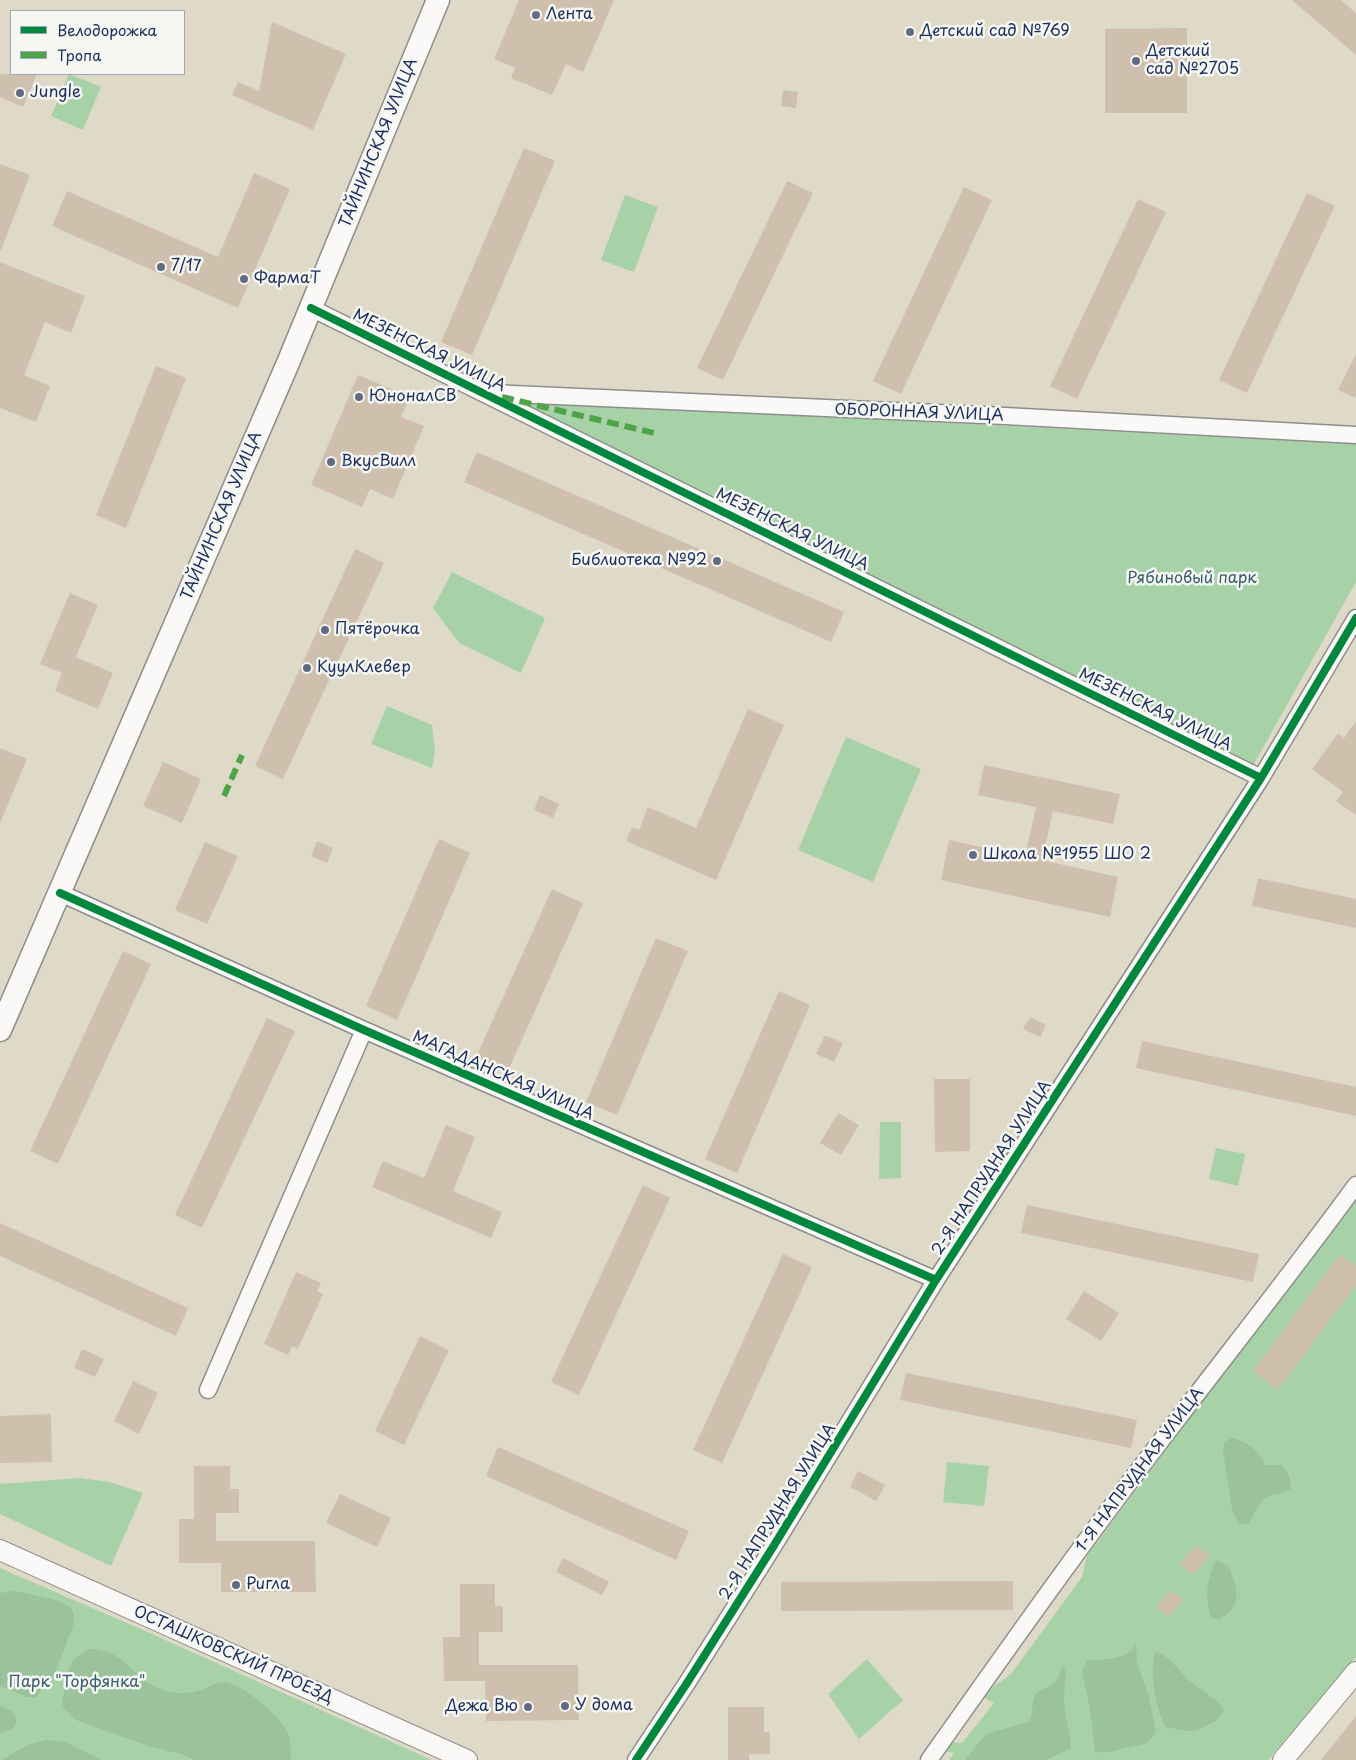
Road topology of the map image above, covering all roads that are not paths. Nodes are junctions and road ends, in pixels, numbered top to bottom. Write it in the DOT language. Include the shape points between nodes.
graph roads {
  1 [pos="438,0"];
  2 [pos="311,308"];
  3 [pos="482,392"];
  4 [pos="1356,435"];
  5 [pos="1356,618"];
  6 [pos="1261,778"];
  7 [pos="60,894"];
  8 [pos="0,1030"];
  9 [pos="364,1030"];
  10 [pos="1356,1185"];
  11 [pos="936,1280"];
  12 [pos="208,1390"];
  13 [pos="0,1550"];
  14 [pos="1356,1672"];
  15 [pos="467,1760"];
  16 [pos="636,1760"];
  17 [pos="929,1760"];
  18 [pos="1283,1760"];
  1 -- 2 [label="main road, ТАЙНИНСКАЯ УЛИЦА"];
  2 -- 3 [label="street, МЕЗЕНСКАЯ УЛИЦА"];
  2 -- 7 [label="main road, ТАЙНИНСКАЯ УЛИЦА"];
  3 -- 4 [label="street, ОБОРОННАЯ УЛИЦА"];
  3 -- 6 [label="street, МЕЗЕНСКАЯ УЛИЦА"];
  5 -- 6 [label="street, 2-Я НАПРУДНАЯ УЛИЦА"];
  6 -- 11 [label="street, 2-Я НАПРУДНАЯ УЛИЦА"];
  7 -- 8 [label="main road, ТАЙНИНСКАЯ УЛИЦА"];
  7 -- 9 [label="street, МАГАДАНСКАЯ УЛИЦА"];
  9 -- 11 [label="street, МАГАДАНСКАЯ УЛИЦА"];
  9 -- 12 [label="street"];
  10 -- 17 [label="street, 1-Я НАПРУДНАЯ УЛИЦА" via="1083,1545"];
  11 -- 16 [label="street, 2-Я НАПРУДНАЯ УЛИЦА" via="764,1560"];
  13 -- 15 [label="street, ОСТАШКОВСКИЙ ПРОЕЗД"];
  14 -- 18 [label="street"];
}
